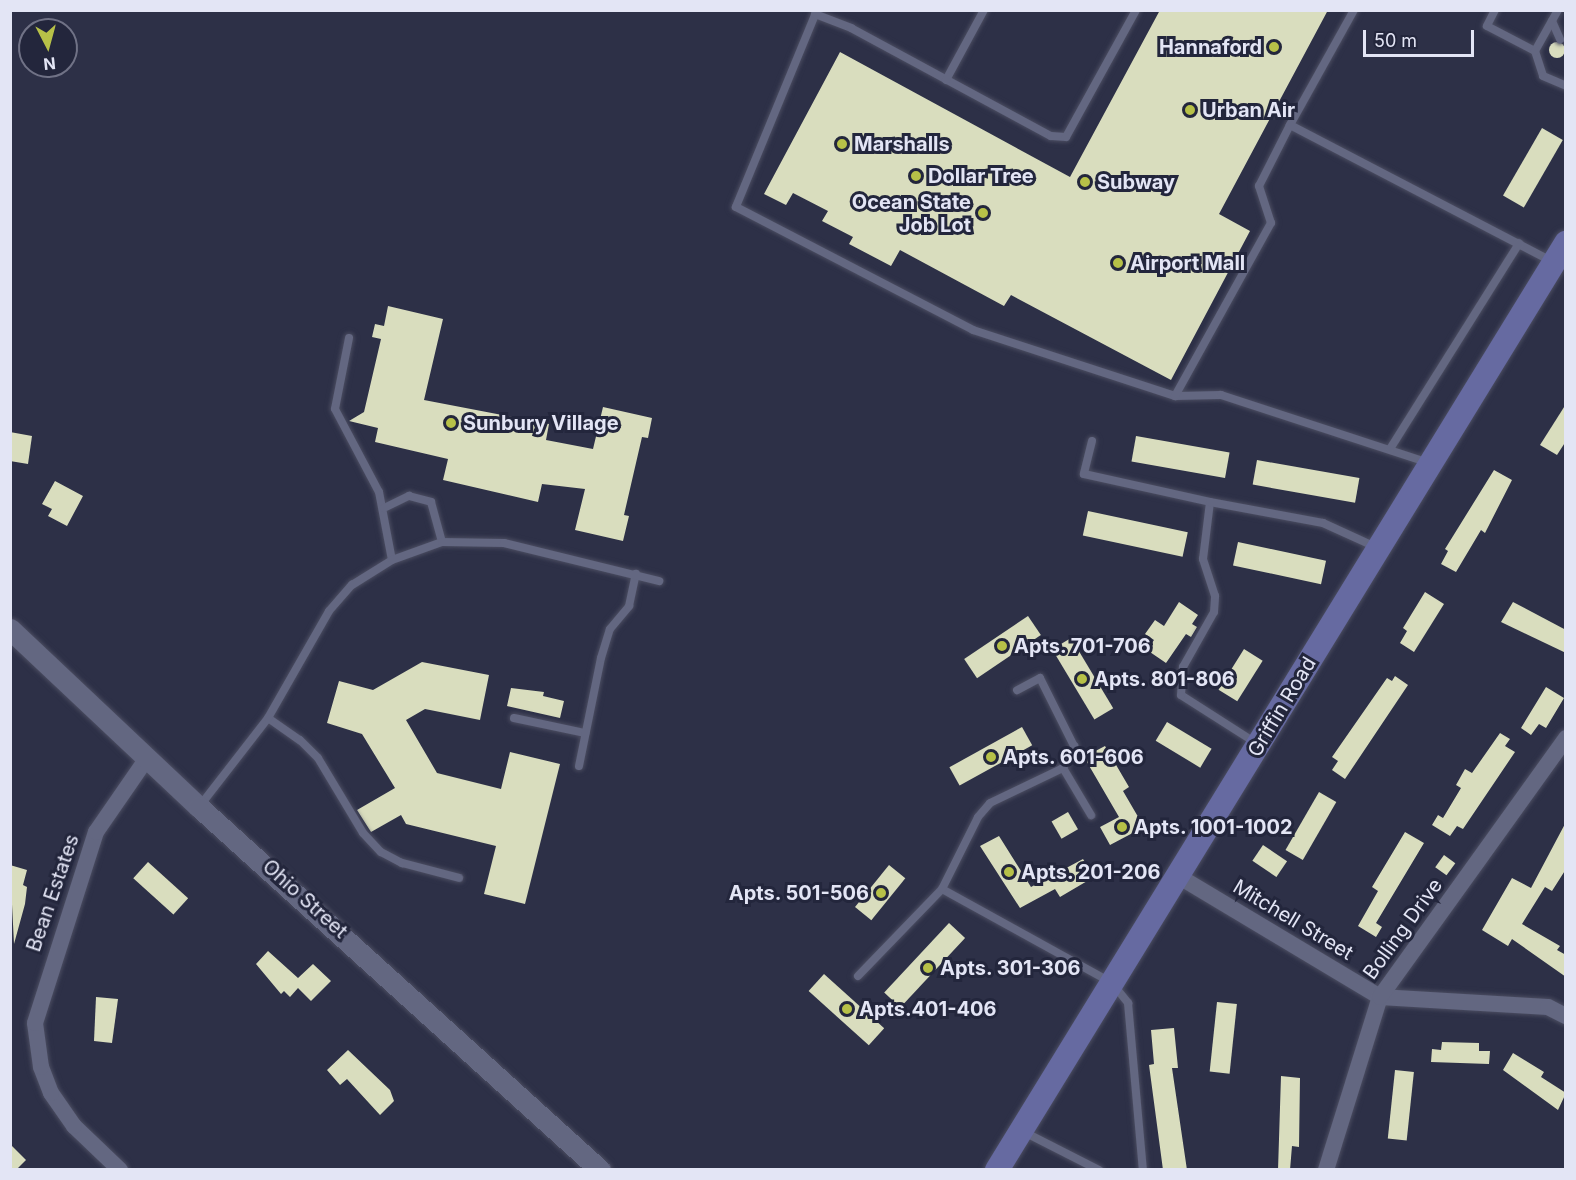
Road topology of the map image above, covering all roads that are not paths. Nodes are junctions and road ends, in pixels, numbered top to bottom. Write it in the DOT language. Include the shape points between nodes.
graph roads {
  1 [pos="984,10"];
  2 [pos="1136,10"];
  3 [pos="1354,10"];
  4 [pos="1495,10"];
  5 [pos="1558,10"];
  6 [pos="816,12"];
  7 [pos="1552,21"];
  8 [pos="1560,39"];
  9 [pos="1534,51"];
  10 [pos="946,80"];
  11 [pos="1566,86"];
  12 [pos="1290,125"];
  13 [pos="1519,243"];
  14 [pos="1561,256"];
  15 [pos="349,338"];
  16 [pos="1175,396"];
  17 [pos="1092,441"];
  18 [pos="1390,449"];
  19 [pos="1431,463"];
  20 [pos="1210,502"];
  21 [pos="384,508"];
  22 [pos="441,542"];
  23 [pos="1378,548"];
  24 [pos="392,560"];
  25 [pos="636,574"];
  26 [pos="659,581"];
  27 [pos="10,629"];
  28 [pos="1017,690"];
  29 [pos="268,718"];
  30 [pos="514,718"];
  31 [pos="585,733"];
  32 [pos="1566,738"];
  33 [pos="1259,745"];
  34 [pos="147,758"];
  35 [pos="579,766"];
  36 [pos="1063,768"];
  37 [pos="199,807"];
  38 [pos="1091,815"];
  39 [pos="1178,876"];
  40 [pos="459,878"];
  41 [pos="942,889"];
  42 [pos="858,976"];
  43 [pos="1112,983"];
  44 [pos="1380,997"];
  45 [pos="1566,1016"];
  46 [pos="1021,1131"];
  47 [pos="120,1170"];
  48 [pos="600,1170"];
  49 [pos="997,1170"];
  50 [pos="1099,1170"];
  51 [pos="1143,1170"];
  52 [pos="1326,1170"];
  1 -- 10 [label="lane"];
  2 -- 10 [label="lane" via="1074,129 1066,136 1051,136"];
  3 -- 12 [label="lane"];
  4 -- 9 [label="lane" via="1487,26"];
  5 -- 7 [label="lane"];
  6 -- 10 [label="lane"];
  6 -- 16 [label="lane" via="736,207 973,330"];
  7 -- 8 [label="lane"];
  7 -- 9 [label="lane"];
  9 -- 11 [label="lane" via="1543,76"];
  12 -- 13 [label="lane"];
  12 -- 16 [label="lane" via="1259,186 1271,223"];
  13 -- 14 [label="lane"];
  13 -- 18 [label="lane"];
  14 -- 19 [label="main road, Griffin Road"];
  15 -- 21 [label="lane" via="335,409"];
  16 -- 18 [label="lane" via="1221,395"];
  17 -- 20 [label="lane" via="1084,474"];
  18 -- 19 [label="lane"];
  19 -- 23 [label="main road, Griffin Road"];
  20 -- 23 [label="lane" via="1323,523"];
  20 -- 33 [label="lane" via="1203,560 1215,596 1214,612 1183,667 1181,695"];
  21 -- 22 [label="lane" via="408,496 431,502"];
  21 -- 24 [label="lane"];
  22 -- 24 [label="lane"];
  22 -- 25 [label="lane" via="504,543"];
  23 -- 33 [label="main road, Griffin Road"];
  24 -- 29 [label="lane" via="352,585 329,611"];
  25 -- 26 [label="lane"];
  25 -- 31 [label="lane" via="629,606 610,629"];
  27 -- 34 [label="street, Ohio Street"];
  28 -- 36 [label="lane" via="1040,678 1074,746"];
  29 -- 37 [label="lane"];
  29 -- 40 [label="lane" via="318,758 363,833 381,852 402,863"];
  30 -- 31 [label="lane"];
  31 -- 35 [label="lane"];
  32 -- 44 [label="street, Bolling Drive"];
  33 -- 39 [label="main road, Griffin Road"];
  34 -- 37 [label="street, Ohio Street"];
  34 -- 47 [label="street, Bean Estates" via="96,832 35,1023 41,1067 51,1093 74,1126"];
  36 -- 38 [label="lane"];
  36 -- 41 [label="lane" via="990,803 978,817"];
  37 -- 48 [label="street, Ohio Street"];
  39 -- 43 [label="main road, Griffin Road"];
  39 -- 44 [label="street, Mitchell Street"];
  41 -- 42 [label="lane"];
  41 -- 43 [label="lane"];
  43 -- 46 [label="main road, Griffin Road"];
  43 -- 51 [label="lane" via="1128,1003"];
  44 -- 45 [label="street, Mitchell Street" via="1548,1007"];
  44 -- 52 [label="street, Bolling Drive"];
  46 -- 49 [label="main road, Griffin Road"];
  46 -- 50 [label="lane"];
}
